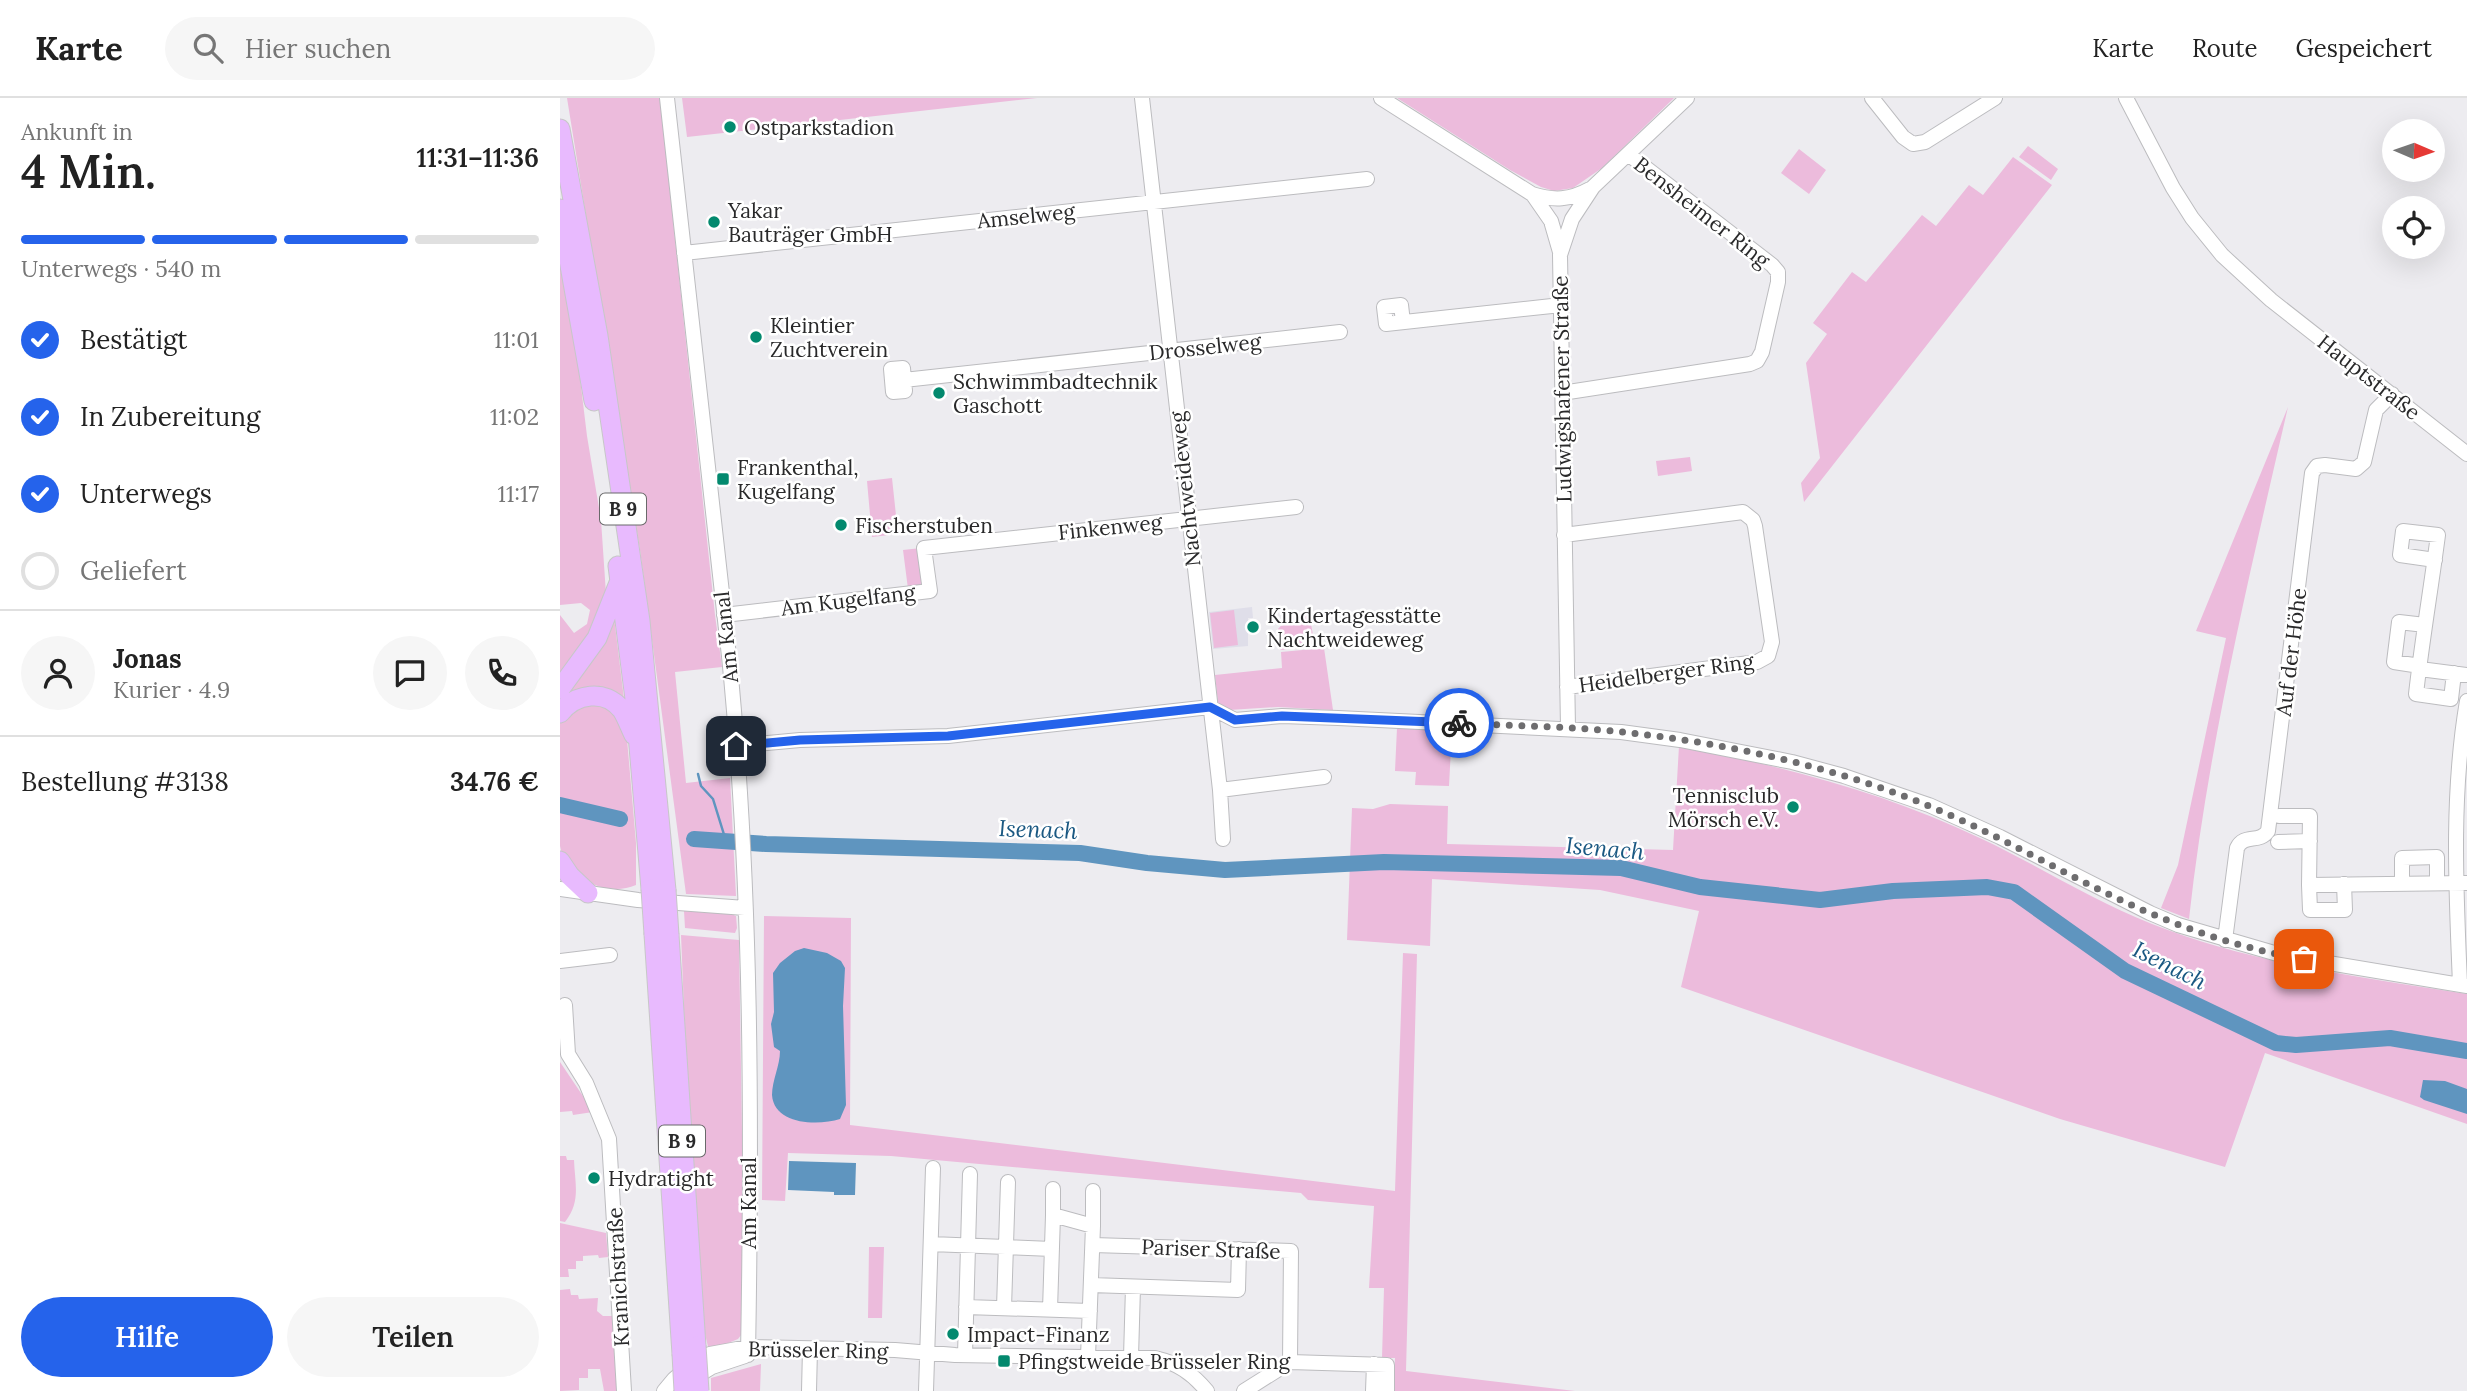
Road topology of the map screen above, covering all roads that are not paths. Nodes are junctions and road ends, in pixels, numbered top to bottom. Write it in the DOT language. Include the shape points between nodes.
graph roads {
  1 [pos="667,98"];
  2 [pos="1142,98"];
  3 [pos="1381,98"];
  4 [pos="1687,98"];
  5 [pos="1872,98"];
  6 [pos="1995,98"];
  7 [pos="2126,98"];
  8 [pos="560,130"];
  9 [pos="1628,154"];
  10 [pos="1367,179"];
  11 [pos="1592,187"];
  12 [pos="1532,194"];
  13 [pos="1154,202"];
  14 [pos="560,209"];
  15 [pos="684,253"];
  16 [pos="1560,255"];
  17 [pos="1561,306"];
  18 [pos="1403,322"];
  19 [pos="1340,332"];
  20 [pos="1170,350"];
  21 [pos="904,380"];
  22 [pos="1562,393"];
  23 [pos="2392,394"];
  24 [pos="2467,454"];
  25 [pos="1296,507"];
  26 [pos="1189,519"];
  27 [pos="1564,535"];
  28 [pos="924,548"];
  29 [pos="2435,560"];
  30 [pos="620,579"];
  31 [pos="724,615"];
  32 [pos="2425,625"];
  33 [pos="2420,667"];
  34 [pos="2461,674"];
  35 [pos="1567,687"];
  36 [pos="560,689"];
  37 [pos="2467,701"];
  38 [pos="1210,707"];
  39 [pos="560,713"];
  40 [pos="1235,720"];
  41 [pos="1567,728"];
  42 [pos="1214,743"];
  43 [pos="736,746"];
  44 [pos="639,747"];
  45 [pos="1324,777"];
  46 [pos="1220,790"];
  47 [pos="2278,816"];
  48 [pos="1223,839"];
  49 [pos="2310,841"];
  50 [pos="2278,842"];
  51 [pos="560,861"];
  52 [pos="2437,883"];
  53 [pos="2461,883"];
  54 [pos="2344,884"];
  55 [pos="2402,884"];
  56 [pos="2309,885"];
  57 [pos="560,889"];
  58 [pos="659,890"];
  59 [pos="588,893"];
  60 [pos="745,908"];
  61 [pos="2225,940"];
  62 [pos="610,956"];
  63 [pos="560,961"];
  64 [pos="2463,985"];
  65 [pos="565,1005"];
  66 [pos="933,1168"];
  67 [pos="970,1174"];
  68 [pos="1008,1182"];
  69 [pos="1053,1189"];
  70 [pos="1093,1191"];
  71 [pos="1052,1215"];
  72 [pos="1093,1226"];
  73 [pos="931,1244"];
  74 [pos="967,1245"];
  75 [pos="1093,1245"];
  76 [pos="1005,1248"];
  77 [pos="1052,1249"];
  78 [pos="1239,1249"];
  79 [pos="1091,1285"];
  80 [pos="1133,1287"];
  81 [pos="966,1307"];
  82 [pos="1004,1308"];
  83 [pos="1050,1310"];
  84 [pos="1090,1311"];
  85 [pos="748,1351"];
  86 [pos="810,1354"];
  87 [pos="927,1354"];
  88 [pos="965,1355"];
  89 [pos="1088,1357"];
  90 [pos="1131,1357"];
  91 [pos="1290,1362"];
  92 [pos="1374,1364"];
  93 [pos="690,1373"];
  94 [pos="624,1391"];
  95 [pos="664,1391"];
  96 [pos="809,1391"];
  97 [pos="926,1391"];
  98 [pos="1207,1391"];
  99 [pos="1244,1391"];
  100 [pos="1373,1391"];
  101 [pos="1387,1391"];
  1 -- 15 [label="street, Am Kanal"];
  2 -- 13 [label="street, Nachtweideweg"];
  3 -- 12 [label="street"];
  4 -- 9 [label="street, Ludwigshafener Straße"];
  5 -- 6 [label="street" via="1913,144 1925,142"];
  7 -- 23 [label="street, Hauptstraße" via="2173,188 2222,255 2271,300"];
  8 -- 58 [label="highway, B 9" via="598,336 640,621"];
  9 -- 11 [label="street, Ludwigshafener Straße"];
  9 -- 22 [label="street, Bensheimer Ring" via="1778,272 1762,352 1750,365"];
  10 -- 13 [label="street, Amselweg"];
  11 -- 12 [label="street" via="1562,200"];
  11 -- 16 [label="street, Ludwigshafener Straße" via="1572,219"];
  12 -- 16 [label="street" via="1551,221"];
  13 -- 15 [label="street, Amselweg"];
  13 -- 20 [label="street, Nachtweideweg"];
  14 -- 30 [label="highway, B 9" via="597,414"];
  15 -- 31 [label="street, Am Kanal"];
  16 -- 17 [label="street, Ludwigshafener Straße"];
  17 -- 18 [label="street"];
  17 -- 22 [label="street, Ludwigshafener Straße"];
  19 -- 20 [label="street, Drosselweg"];
  20 -- 21 [label="street, Drosselweg"];
  20 -- 26 [label="street, Nachtweideweg"];
  22 -- 27 [label="street, Ludwigshafener Straße"];
  23 -- 24 [label="street, Hauptstraße"];
  23 -- 61 [label="street, Auf der Höhe" via="2376,410 2364,462 2356,469 2317,466 2312,473 2268,831 2258,840 2239,842"];
  25 -- 26 [label="street, Finkenweg"];
  26 -- 28 [label="street, Finkenweg"];
  26 -- 38 [label="street, Nachtweideweg"];
  27 -- 35 [label="street, Ludwigshafener Straße"];
  27 -- 35 [label="street, Heidelberger Ring" via="1743,512 1755,526 1772,642 1768,656 1757,662"];
  28 -- 31 [label="street, Am Kugelfang" via="930,591"];
  29 -- 32 [label="street"];
  30 -- 36 [label="highway, B 9" via="597,638"];
  30 -- 44 [label="highway, B 9"];
  31 -- 43 [label="street, Am Kanal"];
  32 -- 33 [label="street"];
  32 -- 33 [label="street" via="2399,622 2394,662"];
  33 -- 34 [label="street"];
  33 -- 34 [label="street" via="2416,694 2451,699"];
  35 -- 41 [label="street, Ludwigshafener Straße"];
  37 -- 53 [label="street" via="2457,773"];
  38 -- 40 [label="street"];
  38 -- 42 [label="street, Nachtweideweg"];
  38 -- 43 [label="street" via="948,736"];
  39 -- 44 [label="highway, B 9" via="576,699 605,698 621,709"];
  40 -- 41 [label="street" via="1282,716"];
  40 -- 42 [label="street"];
  41 -- 61 [label="street" via="1680,740 1844,776 1929,806 2150,913"];
  42 -- 46 [label="street, Nachtweideweg"];
  43 -- 60 [label="street, Am Kanal"];
  44 -- 58 [label="highway, B 9"];
  45 -- 46 [label="street"];
  46 -- 48 [label="street, Nachtweideweg"];
  47 -- 49 [label="street" via="2310,816"];
  49 -- 50 [label="street"];
  49 -- 56 [label="street"];
  51 -- 59 [label="highway"];
  52 -- 53 [label="street"];
  52 -- 55 [label="street"];
  52 -- 55 [label="street" via="2437,858 2402,859"];
  53 -- 64 [label="street"];
  54 -- 55 [label="street"];
  54 -- 56 [label="street"];
  54 -- 56 [label="street" via="2345,910 2310,910"];
  57 -- 59 [label="street"];
  58 -- 93 [label="highway, B 9, bridge"];
  59 -- 60 [label="street"];
  60 -- 85 [label="street, Am Kanal"];
  61 -- 64 [label="street" via="2281,955"];
  62 -- 63 [label="street"];
  65 -- 94 [label="street, Kranichstraße" via="568,1054 586,1083 609,1139"];
  66 -- 73 [label="street"];
  67 -- 74 [label="street"];
  68 -- 76 [label="street"];
  69 -- 71 [label="street"];
  70 -- 72 [label="street"];
  71 -- 72 [label="street"];
  71 -- 77 [label="street"];
  72 -- 75 [label="street"];
  73 -- 74 [label="street"];
  73 -- 87 [label="street"];
  74 -- 76 [label="street"];
  74 -- 81 [label="street"];
  75 -- 78 [label="street, Pariser Straße"];
  75 -- 79 [label="street"];
  76 -- 77 [label="street"];
  76 -- 82 [label="street"];
  77 -- 83 [label="street"];
  78 -- 80 [label="street" via="1238,1290"];
  78 -- 91 [label="street, Pariser Straße" via="1291,1251"];
  79 -- 80 [label="street"];
  79 -- 84 [label="street"];
  80 -- 90 [label="street"];
  81 -- 82 [label="street"];
  81 -- 88 [label="street"];
  82 -- 83 [label="street"];
  83 -- 84 [label="street"];
  84 -- 89 [label="street"];
  85 -- 86 [label="street, Brüsseler Ring"];
  85 -- 93 [label="street, Brüsseler Ring" via="710,1354"];
  86 -- 87 [label="street, Brüsseler Ring" via="895,1350"];
  86 -- 96 [label="street"];
  87 -- 88 [label="street, Brüsseler Ring"];
  87 -- 97 [label="street"];
  88 -- 89 [label="street, Brüsseler Ring"];
  89 -- 90 [label="street, Brüsseler Ring"];
  90 -- 98 [label="street, Brüsseler Ring" via="1181,1367"];
  91 -- 92 [label="street"];
  91 -- 99 [label="street"];
  92 -- 100 [label="street"];
  92 -- 101 [label="street" via="1387,1365"];
  93 -- 95 [label="street" via="674,1379"];
}
